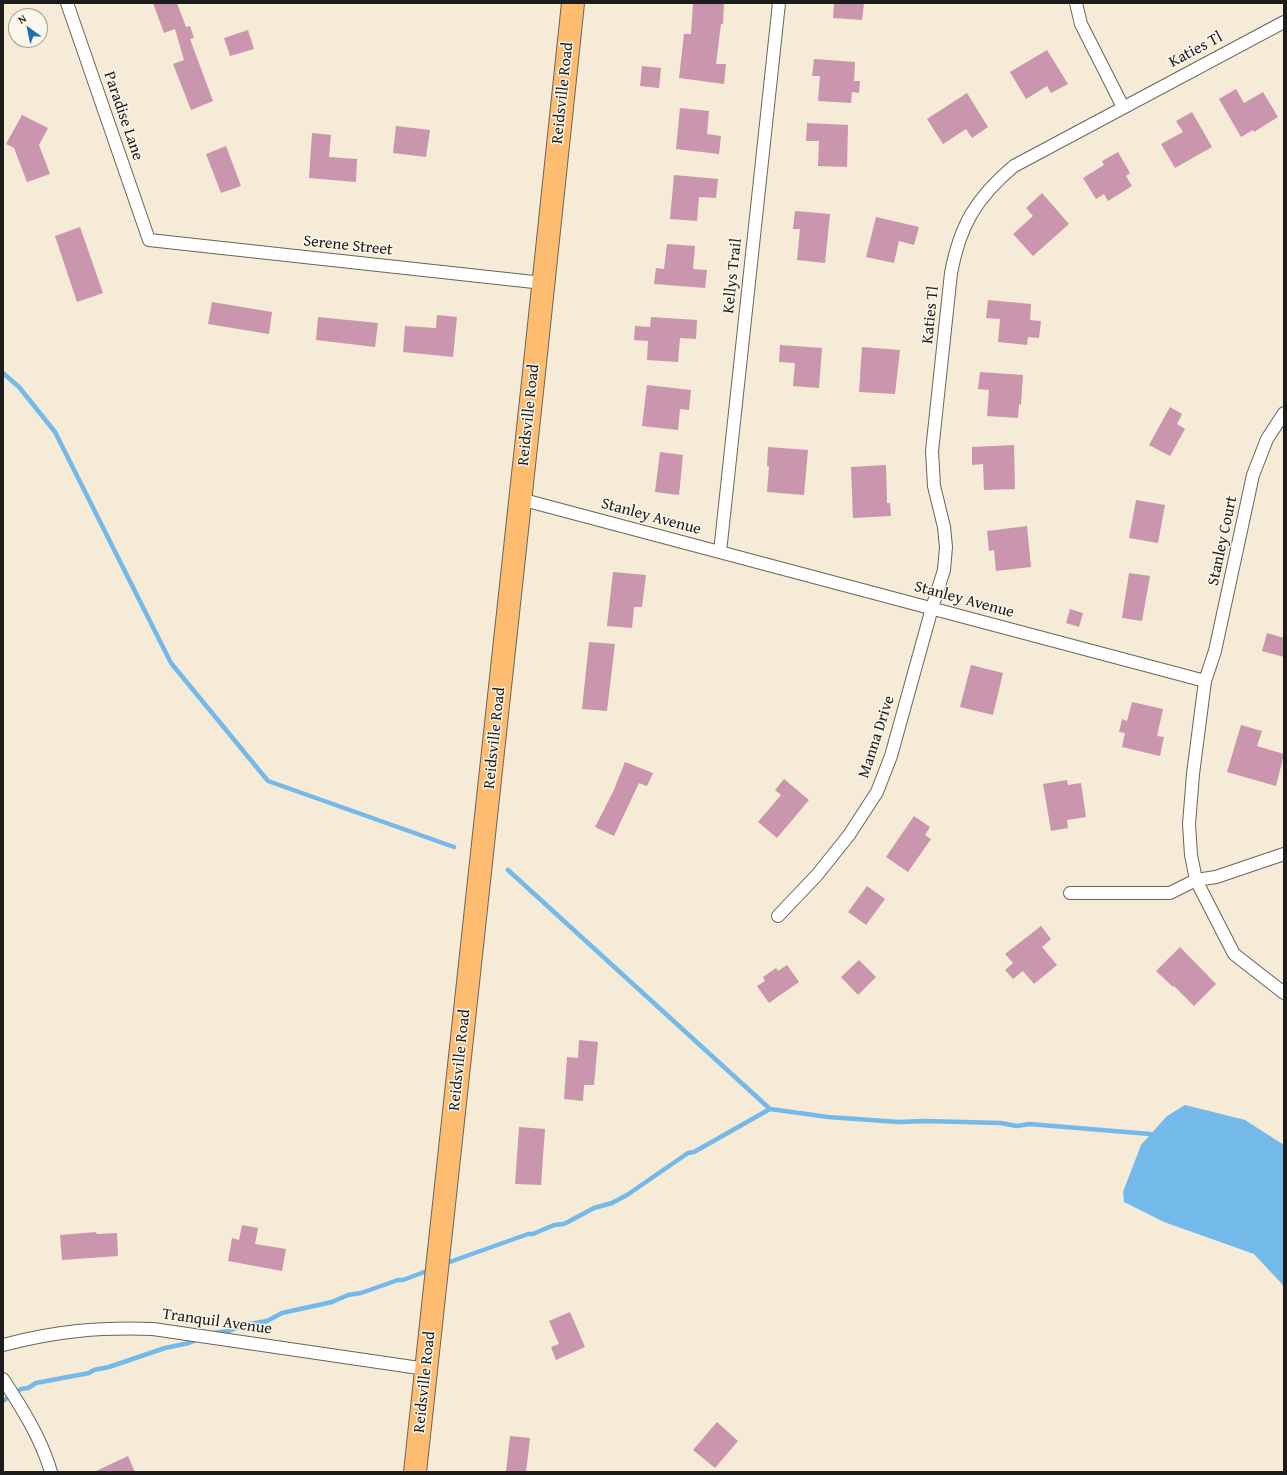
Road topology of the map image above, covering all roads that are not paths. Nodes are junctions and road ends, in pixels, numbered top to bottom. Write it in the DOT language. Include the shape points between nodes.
graph roads {
  1 [pos="67,3"];
  2 [pos="573,3"];
  3 [pos="779,3"];
  4 [pos="1076,3"];
  5 [pos="1284,22"];
  6 [pos="1123,107"];
  7 [pos="149,240"];
  8 [pos="544,283"];
  9 [pos="1284,414"];
  10 [pos="520,499"];
  11 [pos="720,552"];
  12 [pos="932,608"];
  13 [pos="1205,681"];
  14 [pos="1284,854"];
  15 [pos="1196,880"];
  16 [pos="1070,894"];
  17 [pos="778,916"];
  18 [pos="1284,993"];
  19 [pos="3,1345"];
  20 [pos="426,1369"];
  21 [pos="3,1379"];
  22 [pos="51,1472"];
  23 [pos="415,1472"];
  1 -- 7 [label="street, Paradise Lane"];
  2 -- 8 [label="highway, Reidsville Road"];
  3 -- 11 [label="street, Kellys Trail"];
  4 -- 6 [label="street" via="1081,24"];
  5 -- 6 [label="street, Katies Tl"];
  6 -- 12 [label="street, Katies Tl" via="1014,166 984,195 962,231 951,273 932,451 934,486 946,547 944,570"];
  7 -- 8 [label="street, Serene Street"];
  8 -- 10 [label="highway, Reidsville Road"];
  9 -- 13 [label="street, Stanley Court" via="1267,439 1254,475 1215,651"];
  10 -- 11 [label="street, Stanley Avenue"];
  10 -- 20 [label="highway, Reidsville Road"];
  11 -- 12 [label="street, Stanley Avenue"];
  12 -- 13 [label="street, Stanley Avenue"];
  12 -- 17 [label="street, Manna Drive" via="891,756 877,792 850,835"];
  13 -- 15 [label="street" via="1189,824"];
  14 -- 15 [label="street" via="1216,877"];
  15 -- 16 [label="street" via="1170,893"];
  15 -- 18 [label="street" via="1234,954"];
  19 -- 20 [label="street, Tranquil Avenue" via="50,1334 84,1330 153,1329"];
  20 -- 23 [label="highway, Reidsville Road"];
  21 -- 22 [label="street" via="28,1418"];
}
